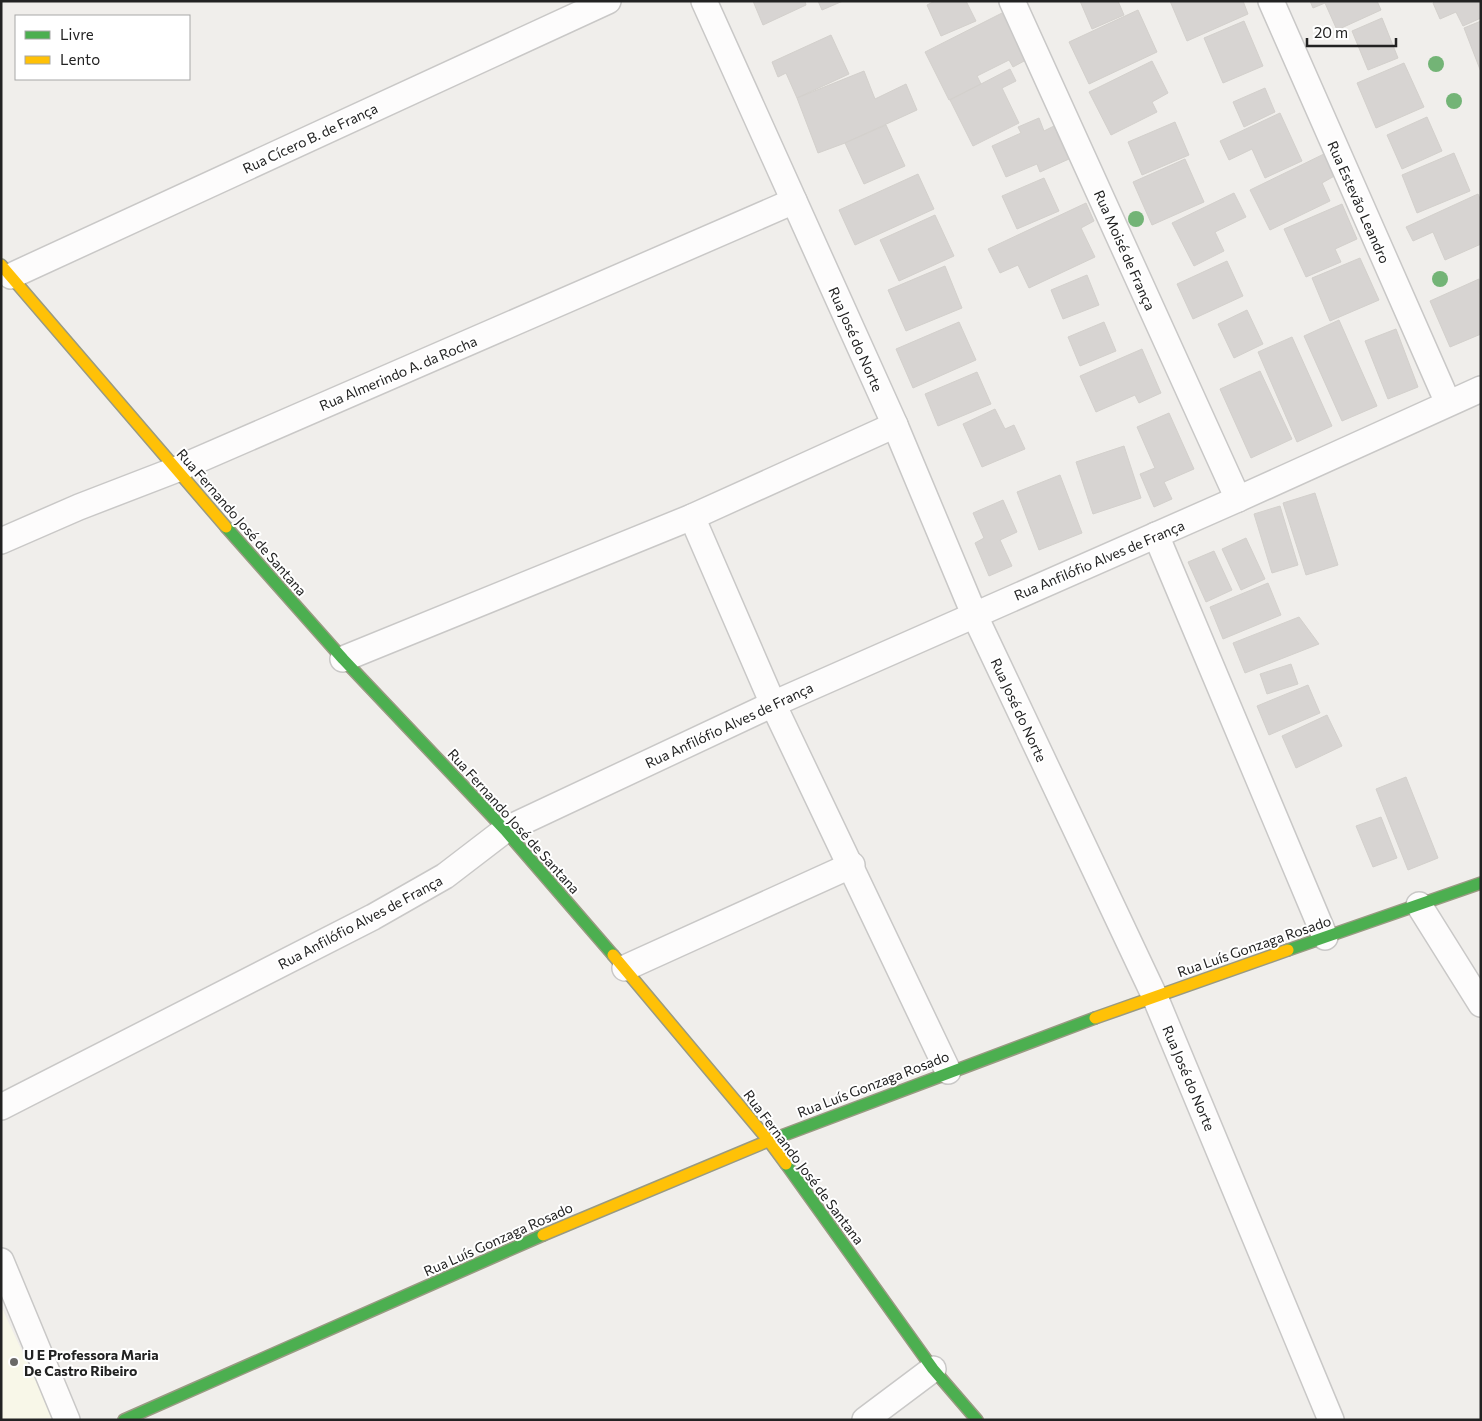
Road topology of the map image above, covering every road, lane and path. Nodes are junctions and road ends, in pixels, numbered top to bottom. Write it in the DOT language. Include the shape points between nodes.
graph roads {
  1 [pos="608,1"];
  2 [pos="704,1"];
  3 [pos="1012,1"];
  4 [pos="1271,1"];
  5 [pos="794,201"];
  6 [pos="6,270"];
  7 [pos="1481,389"];
  8 [pos="1448,403"];
  9 [pos="895,425"];
  10 [pos="175,470"];
  11 [pos="1238,499"];
  12 [pos="692,517"];
  13 [pos="1156,535"];
  14 [pos="1,542"];
  15 [pos="974,614"];
  16 [pos="343,658"];
  17 [pos="773,704"];
  18 [pos="505,830"];
  19 [pos="852,865"];
  20 [pos="1481,883"];
  21 [pos="1419,904"];
  22 [pos="1325,938"];
  23 [pos="625,968"];
  24 [pos="1155,996"];
  25 [pos="1481,1004"];
  26 [pos="948,1071"];
  27 [pos="1,1107"];
  28 [pos="769,1141"];
  29 [pos="1,1261"];
  30 [pos="933,1369"];
  31 [pos="67,1420"];
  32 [pos="124,1420"];
  33 [pos="865,1420"];
  34 [pos="977,1420"];
  35 [pos="1331,1420"];
  1 -- 6 [label="street, Rua Cícero B. de França"];
  2 -- 5 [label="street, Rua José do Norte"];
  3 -- 11 [label="street, Rua Moisé de França"];
  4 -- 8 [label="street, Rua Estevão Leandro"];
  5 -- 9 [label="street, Rua José do Norte"];
  5 -- 10 [label="street, Rua Almerindo A. da Rocha"];
  6 -- 10 [label="street, Rua Fernando José de Santana"];
  7 -- 8 [label="street, Rua Anfilófio Alves de França"];
  8 -- 11 [label="street, Rua Anfilófio Alves de França"];
  9 -- 12 [label="street"];
  9 -- 15 [label="street, Rua José do Norte"];
  10 -- 14 [label="street, Rua Almerindo A. da Rocha" via="79,507"];
  10 -- 16 [label="street, Rua Fernando José de Santana"];
  11 -- 13 [label="street, Rua Anfilófio Alves de França"];
  12 -- 16 [label="street"];
  12 -- 17 [label="street"];
  13 -- 15 [label="street, Rua Anfilófio Alves de França"];
  13 -- 22 [label="street"];
  15 -- 17 [label="street, Rua Anfilófio Alves de França"];
  15 -- 24 [label="street, Rua José do Norte"];
  16 -- 18 [label="street, Rua Fernando José de Santana"];
  17 -- 18 [label="street, Rua Anfilófio Alves de França"];
  17 -- 19 [label="street"];
  18 -- 23 [label="street, Rua Fernando José de Santana"];
  18 -- 27 [label="street, Rua Anfilófio Alves de França" via="444,876 373,917"];
  19 -- 23 [label="street"];
  19 -- 26 [label="street"];
  20 -- 21 [label="street, Rua Luís Gonzaga Rosado"];
  21 -- 22 [label="street, Rua Luís Gonzaga Rosado"];
  21 -- 25 [label="street"];
  22 -- 24 [label="street, Rua Luís Gonzaga Rosado"];
  23 -- 28 [label="street, Rua Fernando José de Santana"];
  24 -- 26 [label="street, Rua Luís Gonzaga Rosado"];
  24 -- 35 [label="street, Rua José do Norte"];
  26 -- 28 [label="street, Rua Luís Gonzaga Rosado"];
  28 -- 30 [label="street, Rua Fernando José de Santana"];
  28 -- 32 [label="street, Rua Luís Gonzaga Rosado"];
  29 -- 31 [label="street"];
  30 -- 33 [label="street"];
  30 -- 34 [label="street, Rua Fernando José de Santana"];
}
